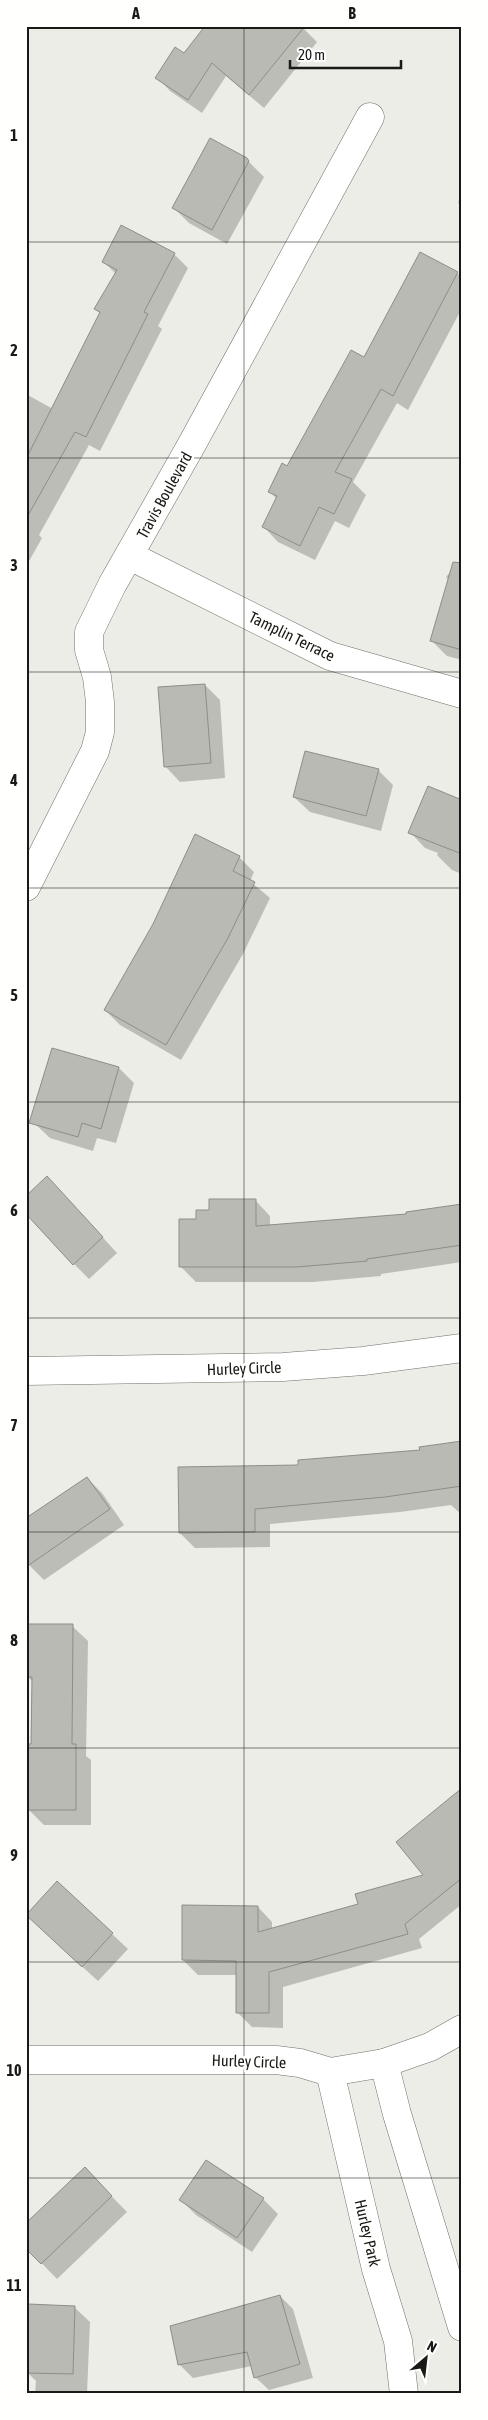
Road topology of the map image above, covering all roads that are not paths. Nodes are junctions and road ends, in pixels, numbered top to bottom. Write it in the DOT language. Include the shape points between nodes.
graph roads {
  1 [pos="370,118"];
  2 [pos="130,556"];
  3 [pos="462,694"];
  4 [pos="26,888"];
  5 [pos="462,1348"];
  6 [pos="26,1371"];
  7 [pos="462,2029"];
  8 [pos="26,2060"];
  9 [pos="384,2063"];
  10 [pos="330,2072"];
  11 [pos="462,2327"];
  12 [pos="404,2394"];
  1 -- 2 [label="street, Travis Boulevard"];
  2 -- 3 [label="street, Tamplin Terrace" via="330,656"];
  2 -- 4 [label="street, Travis Boulevard" via="89,632 89,650 100,702 100,732 95,751"];
  5 -- 6 [label="street, Hurley Circle" via="283,1367"];
  7 -- 9 [label="street, Hurley Circle" via="430,2047"];
  8 -- 10 [label="street, Hurley Circle" via="276,2060"];
  9 -- 10 [label="street, Hurley Circle"];
  9 -- 11 [label="street"];
  10 -- 12 [label="street, Hurley Park" via="376,2268 398,2341"];
}
